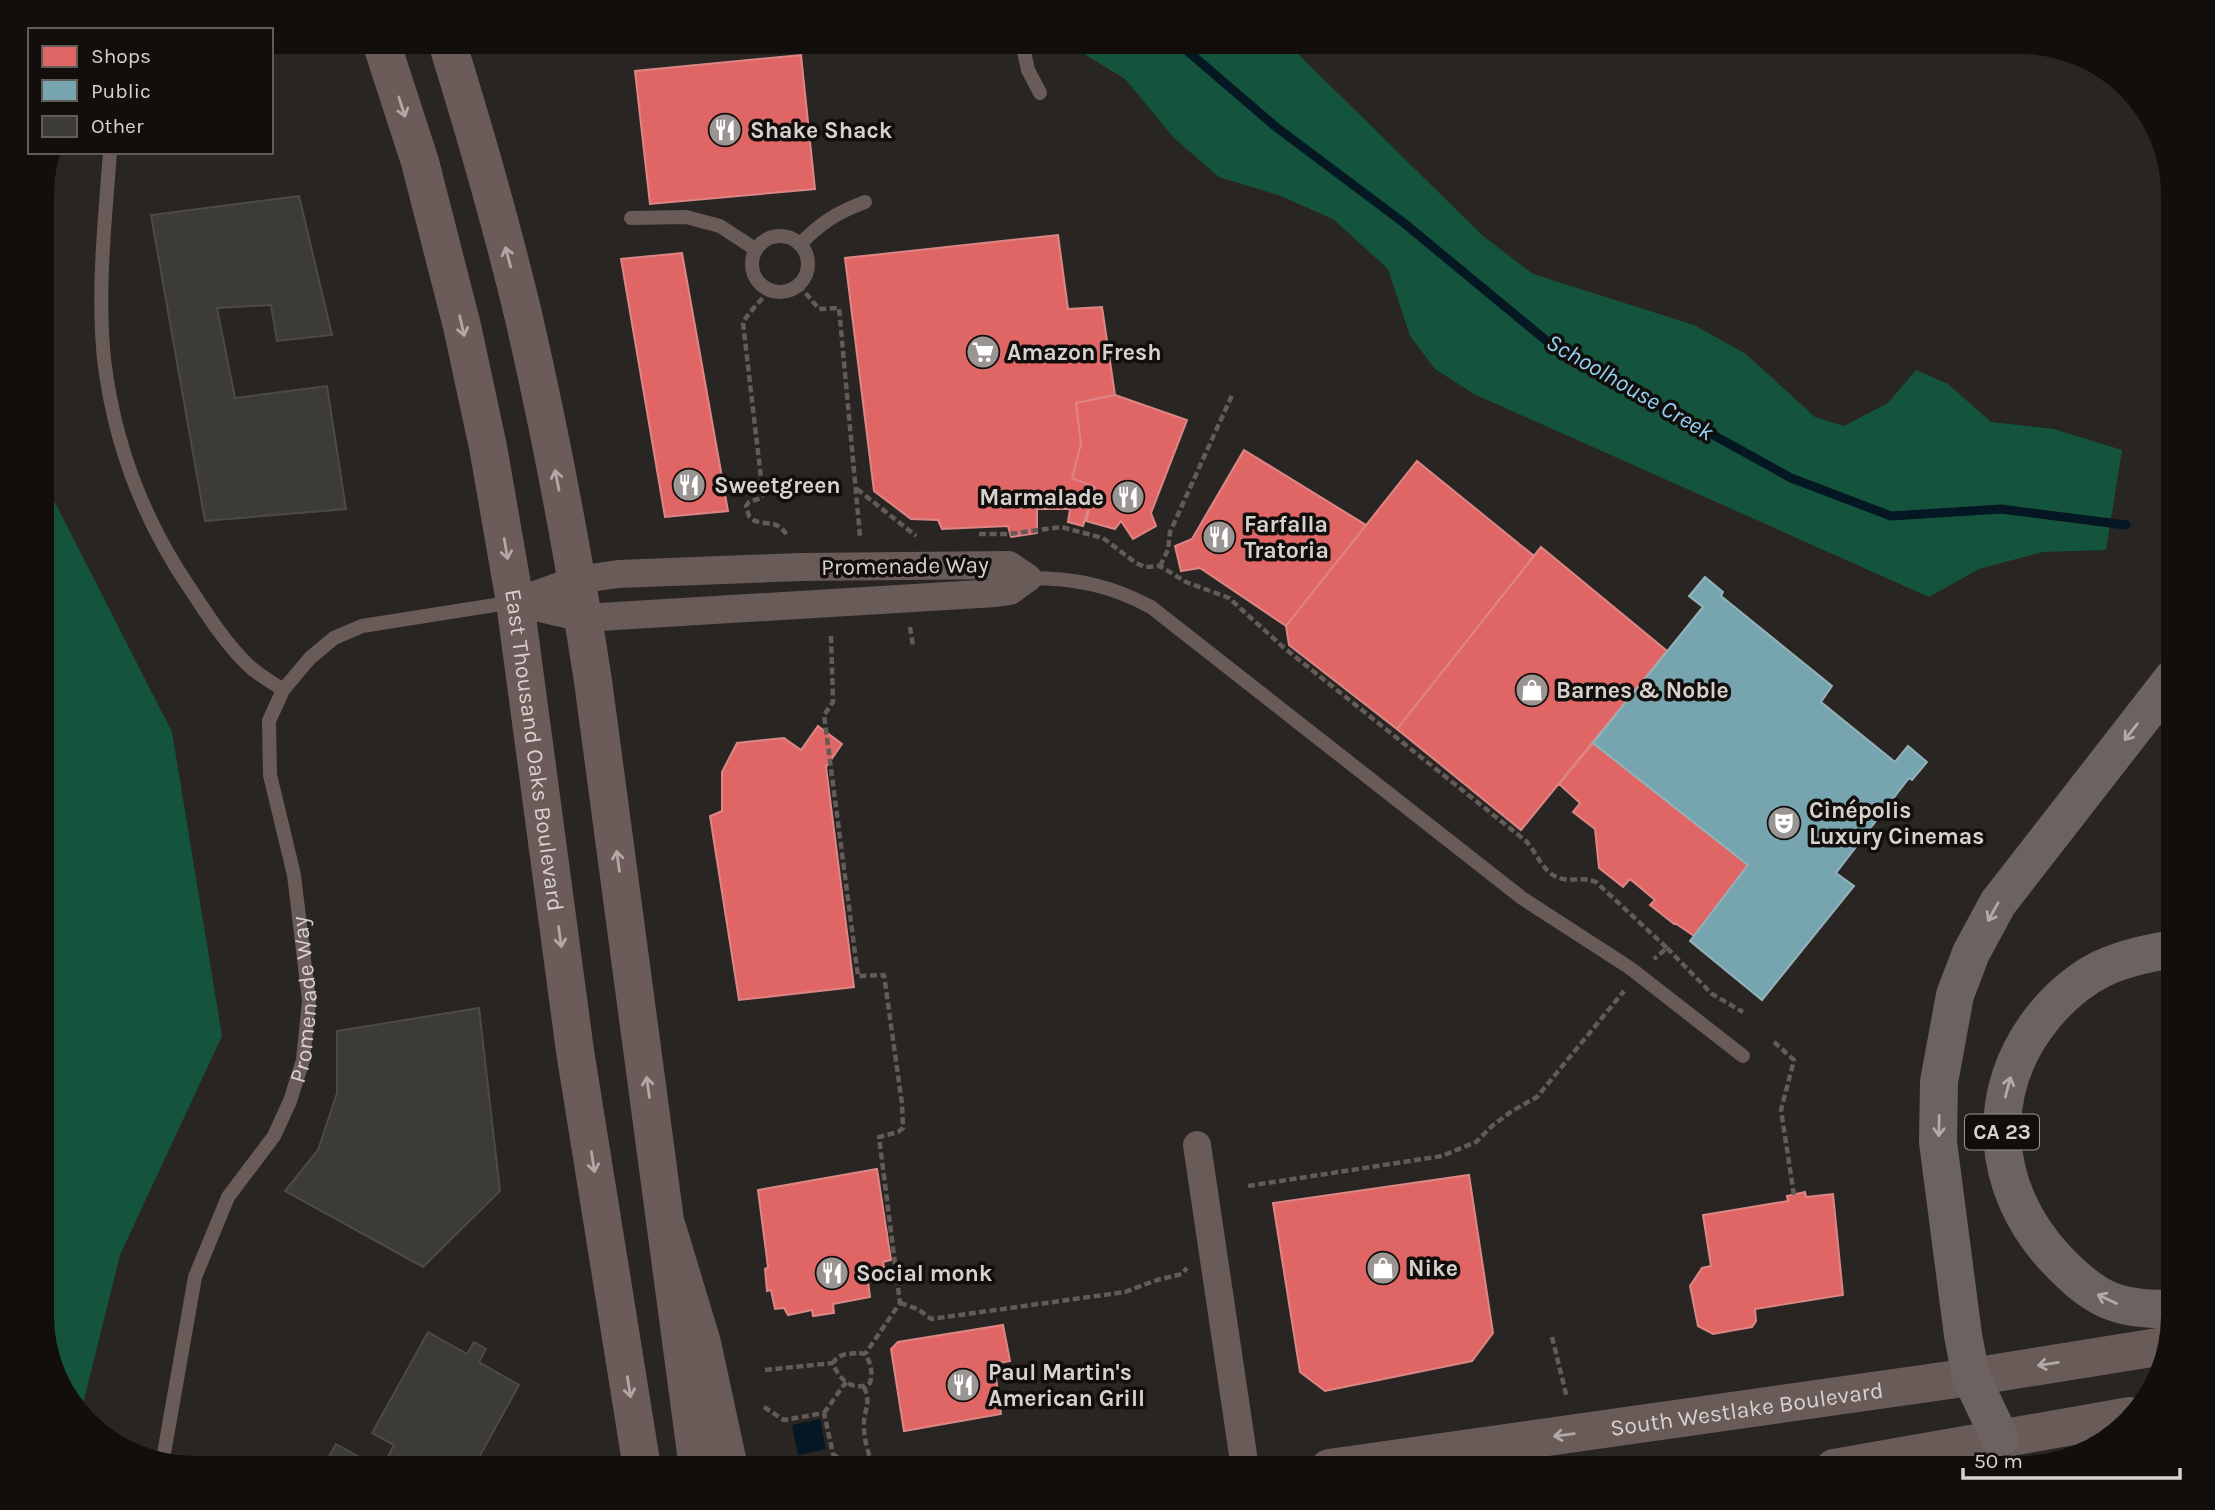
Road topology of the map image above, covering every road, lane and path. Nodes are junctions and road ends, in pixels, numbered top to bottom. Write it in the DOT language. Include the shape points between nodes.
graph roads {
  1 [pos="385,54"];
  2 [pos="451,54"];
  3 [pos="1024,54"];
  4 [pos="1040,93"];
  5 [pos="110,154"];
  6 [pos="865,202"];
  7 [pos="631,218"];
  8 [pos="800,244"];
  9 [pos="755,249"];
  10 [pos="799,285"];
  11 [pos="769,290"];
  12 [pos="1233,393"];
  13 [pos="857,488"];
  14 [pos="860,536"];
  15 [pos="916,536"];
  16 [pos="788,537"];
  17 [pos="1160,566"];
  18 [pos="1028,578"];
  19 [pos="577,580"];
  20 [pos="515,602"];
  21 [pos="583,618"];
  22 [pos="910,627"];
  23 [pos="831,636"];
  24 [pos="913,646"];
  25 [pos="283,690"];
  26 [pos="2161,693"];
  27 [pos="1667,948"];
  28 [pos="2161,951"];
  29 [pos="1625,989"];
  30 [pos="1742,1012"];
  31 [pos="1774,1042"];
  32 [pos="1743,1056"];
  33 [pos="1197,1145"];
  34 [pos="1248,1185"];
  35 [pos="1794,1195"];
  36 [pos="667,1227"];
  37 [pos="1185,1255"];
  38 [pos="900,1303"];
  39 [pos="2161,1309"];
  40 [pos="1552,1337"];
  41 [pos="2157,1347"];
  42 [pos="865,1354"];
  43 [pos="833,1363"];
  44 [pos="765,1370"];
  45 [pos="1971,1377"];
  46 [pos="846,1382"];
  47 [pos="864,1387"];
  48 [pos="1567,1398"];
  49 [pos="764,1407"];
  50 [pos="824,1413"];
  51 [pos="2116,1418"];
  52 [pos="2000,1438"];
  53 [pos="164,1452"];
  54 [pos="640,1456"];
  55 [pos="696,1456"];
  56 [pos="726,1456"];
  57 [pos="836,1456"];
  58 [pos="870,1456"];
  59 [pos="1243,1456"];
  60 [pos="1414,1456"];
  61 [pos="1900,1456"];
  1 -- 20 [label="main road, East Thousand Oaks Boulevard, one-way" via="420,162 462,326"];
  19 -- 2 [label="main road, one-way" via="523,313"];
  3 -- 4 [label="lane"];
  5 -- 25 [label="lane" via="102,270 104,358 114,420 130,474 152,527 201,605 250,667"];
  6 -- 8 [label="lane" via="835,214"];
  7 -- 9 [label="lane" via="686,217 720,226"];
  8 -- 9 [label="lane" via="776,236"];
  8 -- 10 [label="lane" via="808,269"];
  9 -- 11 [label="lane" via="754,275"];
  10 -- 11 [label="lane" via="784,292"];
  10 -- 13 [label="path" via="819,309 839,308"];
  11 -- 16 [label="path" via="743,323 762,495 746,510 755,521 776,523"];
  12 -- 17 [label="path" via="1170,532"];
  13 -- 14 [label="path"];
  13 -- 15 [label="path"];
  18 -- 19 [label="street, Promenade Way" via="1009,565 800,567 618,574"];
  18 -- 21 [label="street, Promenade Way" via="1010,591 996,593"];
  18 -- 32 [label="lane" via="1066,578 1126,593 1151,607 1522,898 1630,968"];
  19 -- 20 [label="street, Promenade Way"];
  19 -- 21 [label="main road"];
  20 -- 21 [label="street, Promenade Way"];
  20 -- 25 [label="lane, Promenade Way" via="362,626 334,638"];
  20 -- 54 [label="main road, East Thousand Oaks Boulevard, one-way" via="575,1052"];
  36 -- 21 [label="main road, one-way"];
  22 -- 24 [label="path"];
  23 -- 38 [label="path" via="833,702 824,715 858,976 884,975 902,1104 902,1128 879,1137"];
  25 -- 53 [label="lane, Promenade Way" via="269,721 270,775 294,875 309,1001 303,1060 274,1136 228,1197 195,1277"];
  26 -- 45 [label="highway, one-way" via="1998,903 1955,995 1939,1082 1938,1142"];
  27 -- 30 [label="path" via="1712,993"];
  39 -- 28 [label="highway, CA 23, one-way" via="2138,1310 2105,1300 2074,1278 2026,1219 2012,1190 2002,1147 2006,1089 2018,1055 2036,1026 2059,998 2100,970"];
  29 -- 34 [label="path" via="1537,1097 1512,1111 1476,1142 1442,1156"];
  31 -- 35 [label="path" via="1794,1060 1781,1110"];
  33 -- 59 [label="street"];
  36 -- 55 [label="main road"];
  36 -- 56 [label="main road" via="702,1343"];
  37 -- 38 [label="path" via="1187,1269 1182,1274 1125,1292 931,1319"];
  38 -- 42 [label="path"];
  40 -- 48 [label="path"];
  41 -- 45 [label="main road, South Westlake Boulevard, one-way"];
  42 -- 43 [label="path" via="843,1354"];
  42 -- 47 [label="path" via="872,1376"];
  43 -- 44 [label="path"];
  43 -- 46 [label="path"];
  45 -- 52 [label="highway"];
  45 -- 60 [label="main road, South Westlake Boulevard, one-way"];
  46 -- 47 [label="path"];
  46 -- 50 [label="path"];
  47 -- 58 [label="path" via="869,1397 864,1431"];
  49 -- 50 [label="path" via="784,1420"];
  50 -- 57 [label="path"];
  51 -- 52 [label="main road"];
  52 -- 61 [label="main road"];
}
